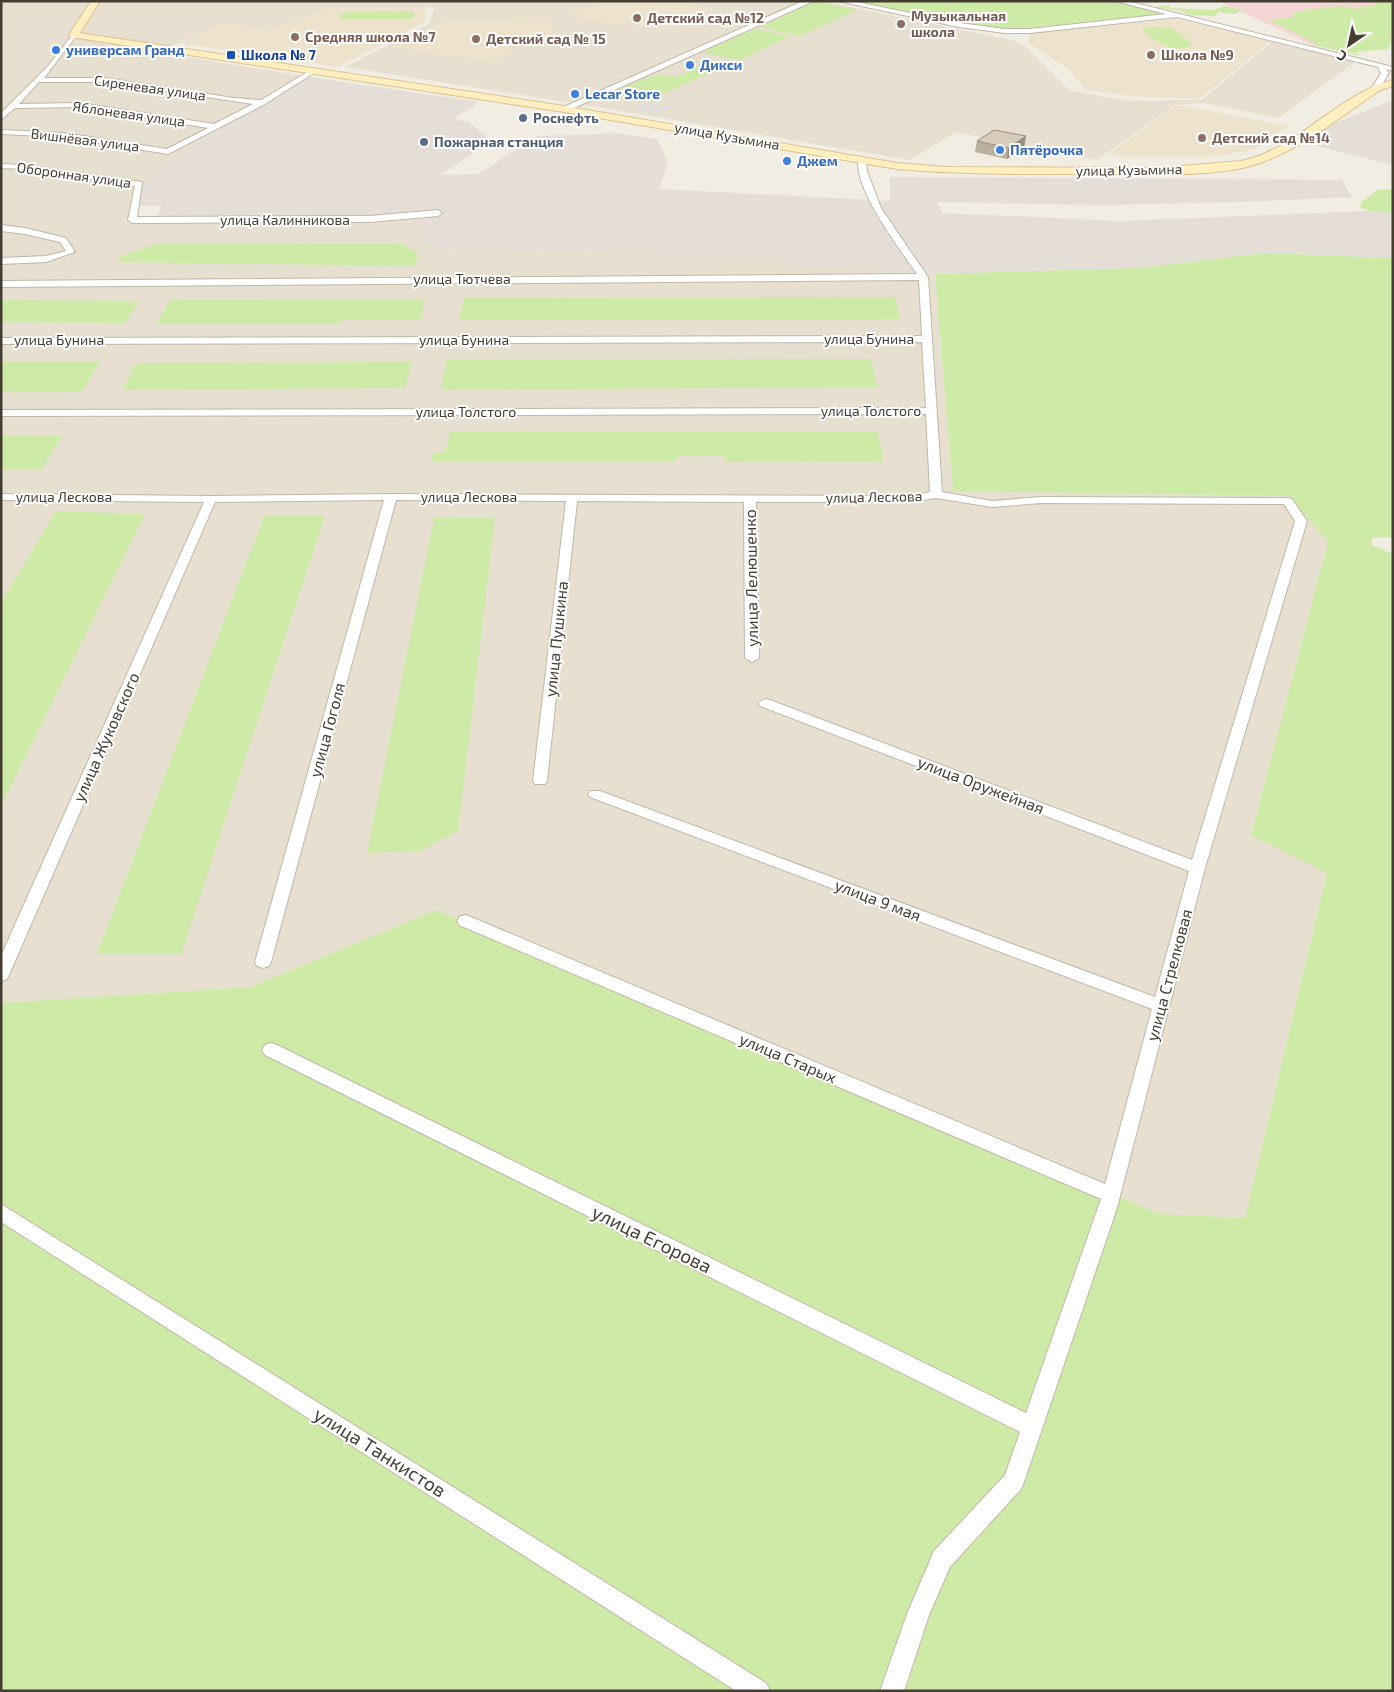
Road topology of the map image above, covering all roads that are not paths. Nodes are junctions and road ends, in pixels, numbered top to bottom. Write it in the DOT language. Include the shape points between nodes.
graph roads {
  1 [pos="96,1"];
  2 [pos="810,1"];
  3 [pos="841,1"];
  4 [pos="1118,1"];
  5 [pos="1177,15"];
  6 [pos="74,35"];
  7 [pos="1381,66"];
  8 [pos="1393,69"];
  9 [pos="313,71"];
  10 [pos="37,80"];
  11 [pos="1393,83"];
  12 [pos="1376,88"];
  13 [pos="262,102"];
  14 [pos="13,106"];
  15 [pos="564,109"];
  16 [pos="1,118"];
  17 [pos="216,127"];
  18 [pos="1,132"];
  19 [pos="862,160"];
  20 [pos="1,166"];
  21 [pos="438,213"];
  22 [pos="132,220"];
  23 [pos="1,228"];
  24 [pos="1,260"];
  25 [pos="923,277"];
  26 [pos="1,284"];
  27 [pos="926,339"];
  28 [pos="1,340"];
  29 [pos="931,411"];
  30 [pos="1,413"];
  31 [pos="936,495"];
  32 [pos="1,497"];
  33 [pos="392,497"];
  34 [pos="572,498"];
  35 [pos="750,498"];
  36 [pos="211,499"];
  37 [pos="1302,520"];
  38 [pos="752,658"];
  39 [pos="765,703"];
  40 [pos="540,781"];
  41 [pos="595,794"];
  42 [pos="1197,868"];
  43 [pos="465,921"];
  44 [pos="263,962"];
  45 [pos="1,975"];
  46 [pos="1161,1006"];
  47 [pos="271,1050"];
  48 [pos="1111,1195"];
  49 [pos="1,1212"];
  50 [pos="1032,1427"];
  51 [pos="758,1691"];
  52 [pos="892,1691"];
  1 -- 6 [label="main road"];
  2 -- 15 [label="street"];
  3 -- 5 [label="street" via="1005,31"];
  4 -- 5 [label="street"];
  5 -- 7 [label="street"];
  6 -- 9 [label="main road, улица Кузьмина"];
  6 -- 10 [label="street"];
  7 -- 8 [label="street"];
  7 -- 12 [label="street" via="1384,73"];
  9 -- 13 [label="street"];
  9 -- 15 [label="main road, улица Кузьмина"];
  10 -- 13 [label="street, Сиреневая улица" via="105,80"];
  10 -- 14 [label="street"];
  11 -- 12 [label="main road, улица Кузьмина"];
  12 -- 19 [label="main road, улица Кузьмина" via="1281,151 1256,161 1224,167 1157,171 946,170"];
  13 -- 17 [label="street"];
  14 -- 16 [label="street"];
  14 -- 17 [label="street, Яблоневая улица" via="80,105"];
  15 -- 19 [label="main road, улица Кузьмина"];
  17 -- 18 [label="street, Вишнёвая улица" via="168,152 64,135"];
  19 -- 25 [label="street" via="877,208"];
  20 -- 22 [label="street, Оборонная улица" via="139,184"];
  21 -- 22 [label="street, улица Калинникова" via="370,219"];
  23 -- 24 [label="street" via="63,240 70,252 46,259"];
  25 -- 26 [label="street, улица Тютчева"];
  25 -- 27 [label="street"];
  27 -- 28 [label="street, улица Бунина"];
  27 -- 29 [label="street"];
  29 -- 30 [label="street, улица Толстого"];
  29 -- 31 [label="street"];
  31 -- 35 [label="street, улица Лескова" via="910,499"];
  31 -- 37 [label="street, улица Лескова" via="992,504 1041,500 1271,500 1288,502"];
  32 -- 36 [label="street, улица Лескова"];
  33 -- 34 [label="street, улица Лескова"];
  33 -- 36 [label="street, улица Лескова"];
  33 -- 44 [label="street, улица Гоголя"];
  34 -- 35 [label="street, улица Лескова"];
  34 -- 40 [label="street, улица Пушкина"];
  35 -- 38 [label="street, улица Лелюшенко"];
  36 -- 45 [label="street, улица Жуковского"];
  37 -- 42 [label="street, улица Стрелковая"];
  39 -- 42 [label="street, улица Оружейная"];
  41 -- 46 [label="street, улица 9 мая"];
  42 -- 46 [label="street, улица Стрелковая"];
  43 -- 48 [label="street, улица Старых"];
  46 -- 48 [label="street, улица Стрелковая"];
  47 -- 50 [label="street, улица Егорова"];
  48 -- 50 [label="street, улица Стрелковая"];
  49 -- 51 [label="street, улица Танкистов"];
  50 -- 52 [label="street, улица Стрелковая" via="1013,1482 942,1559 918,1614"];
}
